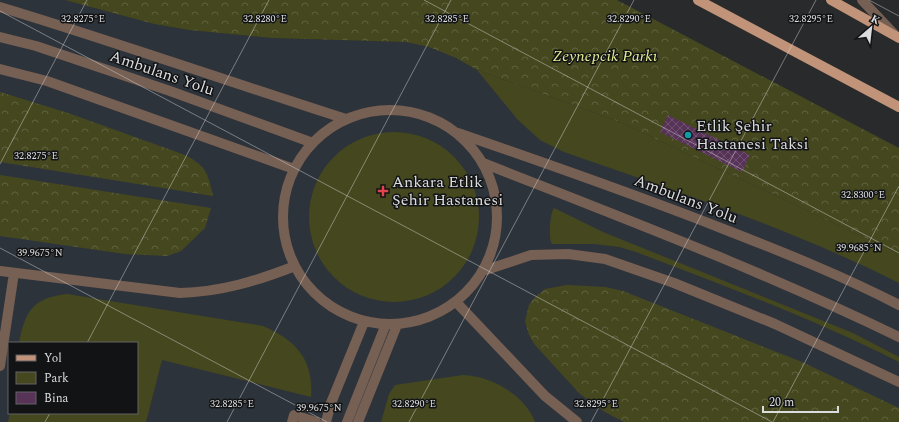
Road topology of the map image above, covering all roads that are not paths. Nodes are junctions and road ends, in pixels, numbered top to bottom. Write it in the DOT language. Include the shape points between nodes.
graph roads {
  1 [pos="698,0"];
  2 [pos="831,0"];
  3 [pos="862,0"];
  4 [pos="0,7"];
  5 [pos="898,36"];
  6 [pos="0,37"];
  7 [pos="0,69"];
  8 [pos="899,107"];
  9 [pos="346,119"];
  10 [pos="457,132"];
  11 [pos="313,143"];
  12 [pos="483,163"];
  13 [pos="294,170"];
  14 [pos="295,266"];
  15 [pos="486,270"];
  16 [pos="0,271"];
  17 [pos="14,273"];
  18 [pos="457,303"];
  19 [pos="899,305"];
  20 [pos="364,322"];
  21 [pos="392,325"];
  22 [pos="899,337"];
  23 [pos="0,366"];
  24 [pos="899,382"];
  25 [pos="292,422"];
  26 [pos="316,422"];
  27 [pos="326,422"];
  28 [pos="347,422"];
  29 [pos="358,422"];
  30 [pos="577,422"];
  1 -- 8 [label="main road"];
  2 -- 5 [label="main road"];
  3 -- 5 [label="street"];
  4 -- 9 [label="street" via="109,40 210,76"];
  6 -- 11 [label="street, Ambulans Yolu" via="36,46 170,91"];
  7 -- 13 [label="street" via="47,81"];
  9 -- 10 [label="street" via="370,112 396,110 428,116"];
  9 -- 11 [label="street"];
  10 -- 12 [label="street"];
  10 -- 19 [label="street, Ambulans Yolu" via="698,219 796,258"];
  11 -- 13 [label="street"];
  12 -- 15 [label="street" via="494,186 498,218 494,250"];
  12 -- 22 [label="street" via="787,285"];
  13 -- 14 [label="street" via="284,198 283,224 287,249"];
  14 -- 17 [label="street" via="263,279 206,292 180,293"];
  14 -- 20 [label="street" via="314,293 334,309"];
  15 -- 18 [label="street"];
  15 -- 24 [label="street" via="531,255 568,254 605,259 674,283 775,324"];
  16 -- 17 [label="street"];
  17 -- 23 [label="street"];
  18 -- 21 [label="street" via="429,318"];
  18 -- 30 [label="street" via="545,396"];
  20 -- 21 [label="street"];
  20 -- 27 [label="street"];
  21 -- 28 [label="street"];
  21 -- 29 [label="street"];
  25 -- 26 [label="street" via="294,415"];
}
